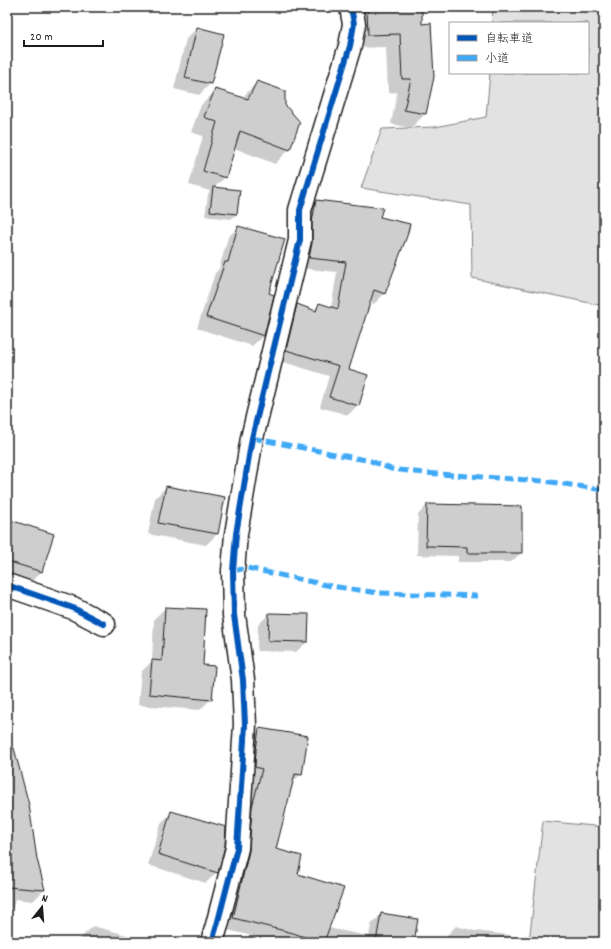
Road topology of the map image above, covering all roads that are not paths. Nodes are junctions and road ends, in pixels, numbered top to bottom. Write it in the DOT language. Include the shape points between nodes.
graph roads {
  1 [pos="352,7"];
  2 [pos="7,585"];
  3 [pos="104,624"];
  4 [pos="212,942"];
  1 -- 4 [label="street" via="354,24 350,46 300,210 300,240 252,438 236,534 233,571 234,615 243,680 245,725 237,848"];
  2 -- 3 [label="street" via="72,608"];
}
